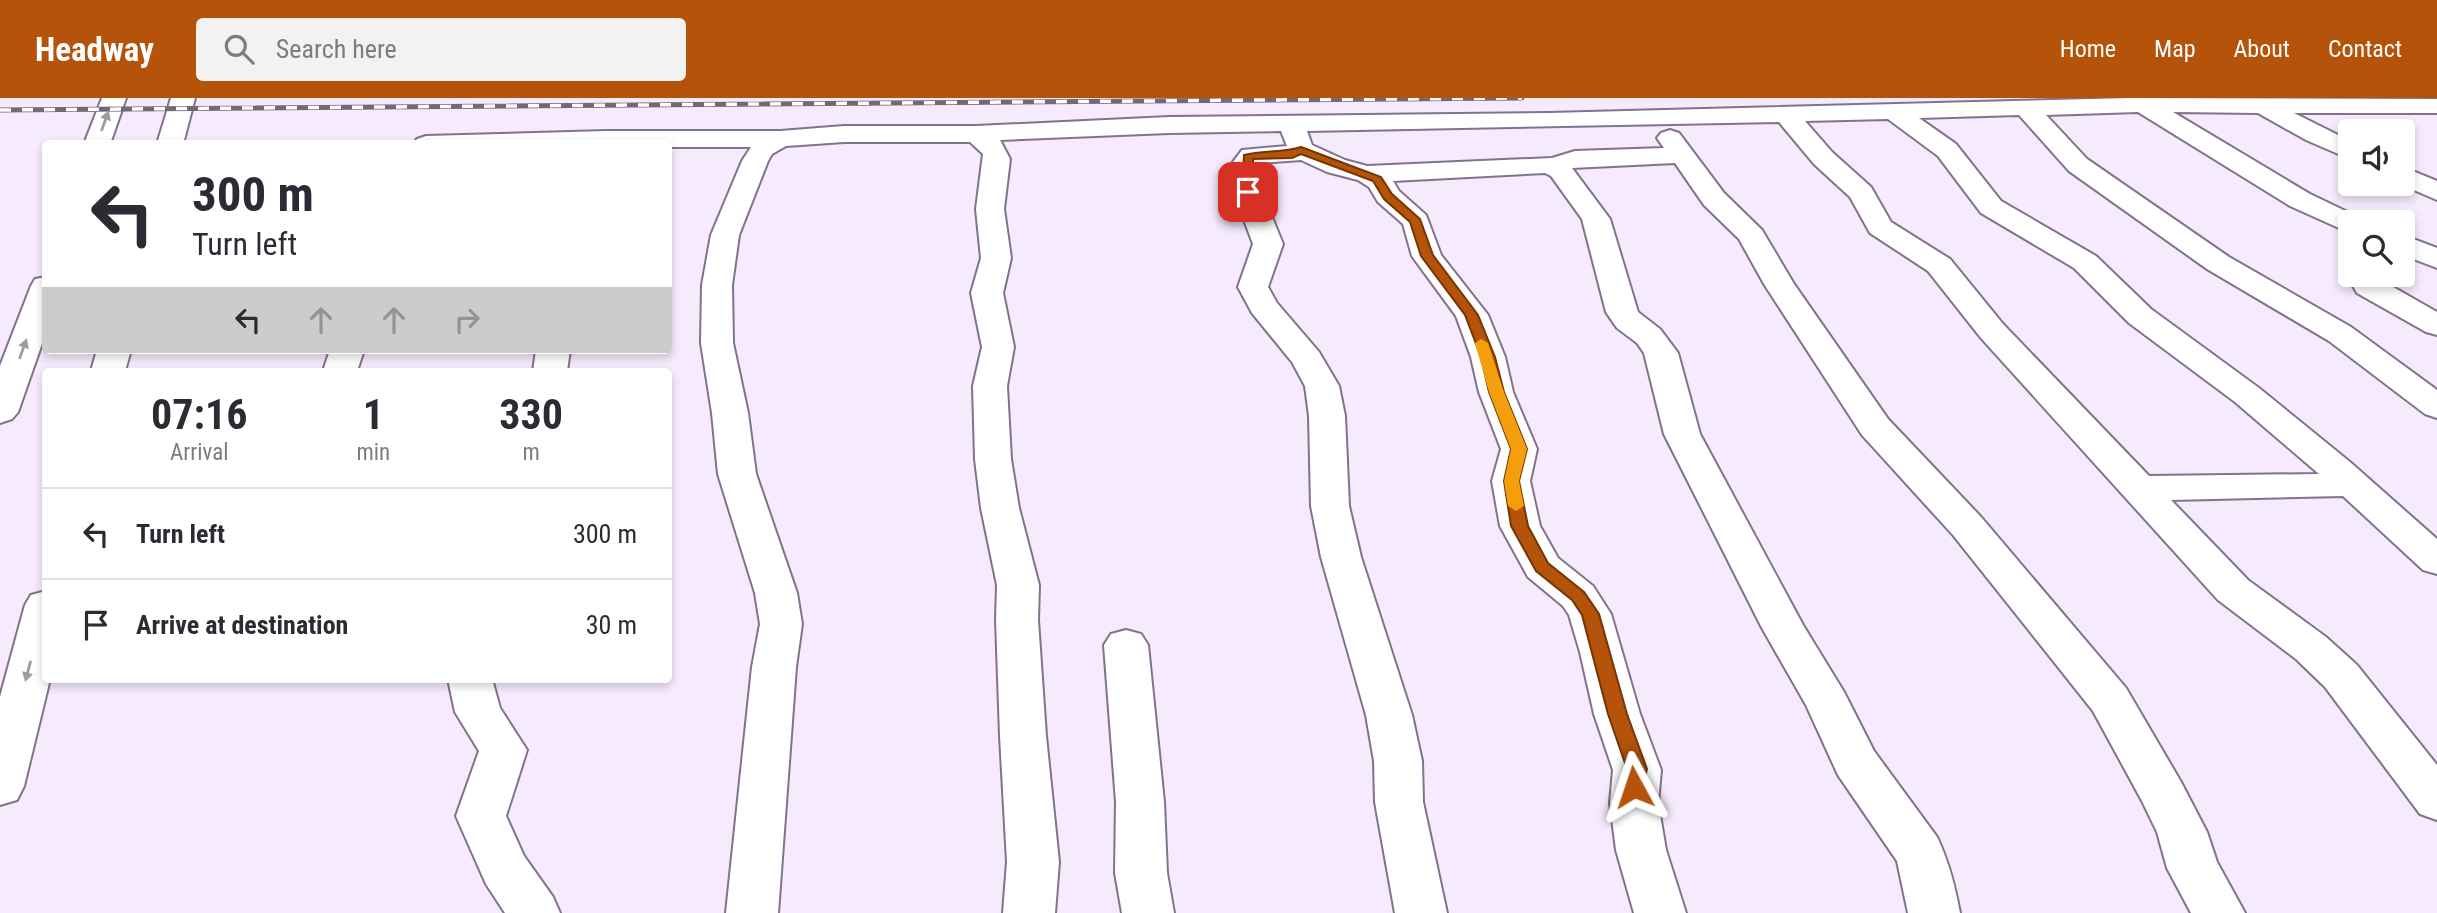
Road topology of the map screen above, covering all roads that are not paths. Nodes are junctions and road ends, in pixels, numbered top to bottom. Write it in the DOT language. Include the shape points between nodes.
graph roads {
  1 [pos="114,98"];
  2 [pos="183,98"];
  3 [pos="2144,105"];
  4 [pos="2264,106"];
  5 [pos="2402,106"];
  6 [pos="2437,106"];
  7 [pos="2026,108"];
  8 [pos="1893,111"];
  9 [pos="1785,113"];
  10 [pos="2437,124"];
  11 [pos="976,134"];
  12 [pos="1296,137"];
  13 [pos="779,138"];
  14 [pos="98,140"];
  15 [pos="171,140"];
  16 [pos="663,140"];
  17 [pos="2338,146"];
  18 [pos="1553,166"];
  19 [pos="1367,174"];
  20 [pos="2415,181"];
  21 [pos="2437,192"];
  22 [pos="2338,218"];
  23 [pos="2415,249"];
  24 [pos="2437,259"];
  25 [pos="2370,287"];
  26 [pos="42,297"];
  27 [pos="2437,325"];
  28 [pos="2437,407"];
  29 [pos="0,412"];
  30 [pos="2353,484"];
  31 [pos="2139,488"];
  32 [pos="2437,561"];
  33 [pos="42,621"];
  34 [pos="1126,645"];
  35 [pos="447,683"];
  36 [pos="474,696"];
  37 [pos="0,786"];
  38 [pos="2437,800"];
  39 [pos="534,913"];
  40 [pos="752,913"];
  41 [pos="1029,913"];
  42 [pos="1148,913"];
  43 [pos="1421,913"];
  44 [pos="1660,913"];
  45 [pos="1934,913"];
  46 [pos="2219,913"];
  14 -- 1 [label="street, one-way"];
  2 -- 15 [label="street"];
  3 -- 4 [label="street"];
  3 -- 7 [label="street"];
  3 -- 22 [label="street"];
  4 -- 5 [label="street"];
  4 -- 17 [label="street"];
  5 -- 6 [label="street"];
  5 -- 10 [label="street"];
  7 -- 8 [label="street"];
  7 -- 28 [label="street" via="2078,165 2218,263 2340,334"];
  8 -- 9 [label="street"];
  8 -- 30 [label="street" via="1947,150 2004,217 2085,262 2140,316 2224,377"];
  9 -- 12 [label="street"];
  9 -- 31 [label="street" via="1861,193 1880,227 1939,265 1992,331"];
  11 -- 12 [label="street" via="1169,125"];
  11 -- 13 [label="street"];
  11 -- 41 [label="street" via="996,150 990,209 996,258 987,293 998,347 990,386 996,484 1018,585 1032,862"];
  12 -- 19 [label="street" via="1336,166"];
  12 -- 43 [label="street" via="1292,155 1247,157 1248,192 1268,244 1253,287 1307,359 1322,387 1330,506 1389,715 1398,761 1399,802"];
  13 -- 16 [label="street"];
  13 -- 40 [label="street" via="762,149 755,161 725,235 717,285 717,343 737,474 776,593 781,624"];
  18 -- 19 [label="street"];
  18 -- 45 [label="street" via="1596,219 1622,312 1661,354 1682,434 1783,628 1828,704 1855,762 1919,852 1929,878"];
  18 -- 46 [label="street" via="1575,159 1676,147 1714,199 1752,236 1875,427 1967,526 2110,700 2164,796 2193,868"];
  19 -- 44 [label="street" via="1416,221 1427,256 1472,315 1519,449 1511,481 1520,526 1542,567 1578,596 1590,614 1602,652 1637,769 1634,803 1641,850"];
  20 -- 21 [label="street"];
  23 -- 24 [label="street"];
  25 -- 27 [label="street"];
  29 -- 26 [label="street, one-way"];
  30 -- 31 [label="street"];
  30 -- 32 [label="street"];
  31 -- 38 [label="street" via="2233,590 2341,676"];
  33 -- 37 [label="street, one-way"];
  34 -- 42 [label="street" via="1140,802 1141,873"];
  35 -- 36 [label="street"];
  36 -- 39 [label="street" via="503,750 481,816 504,869"];
}
